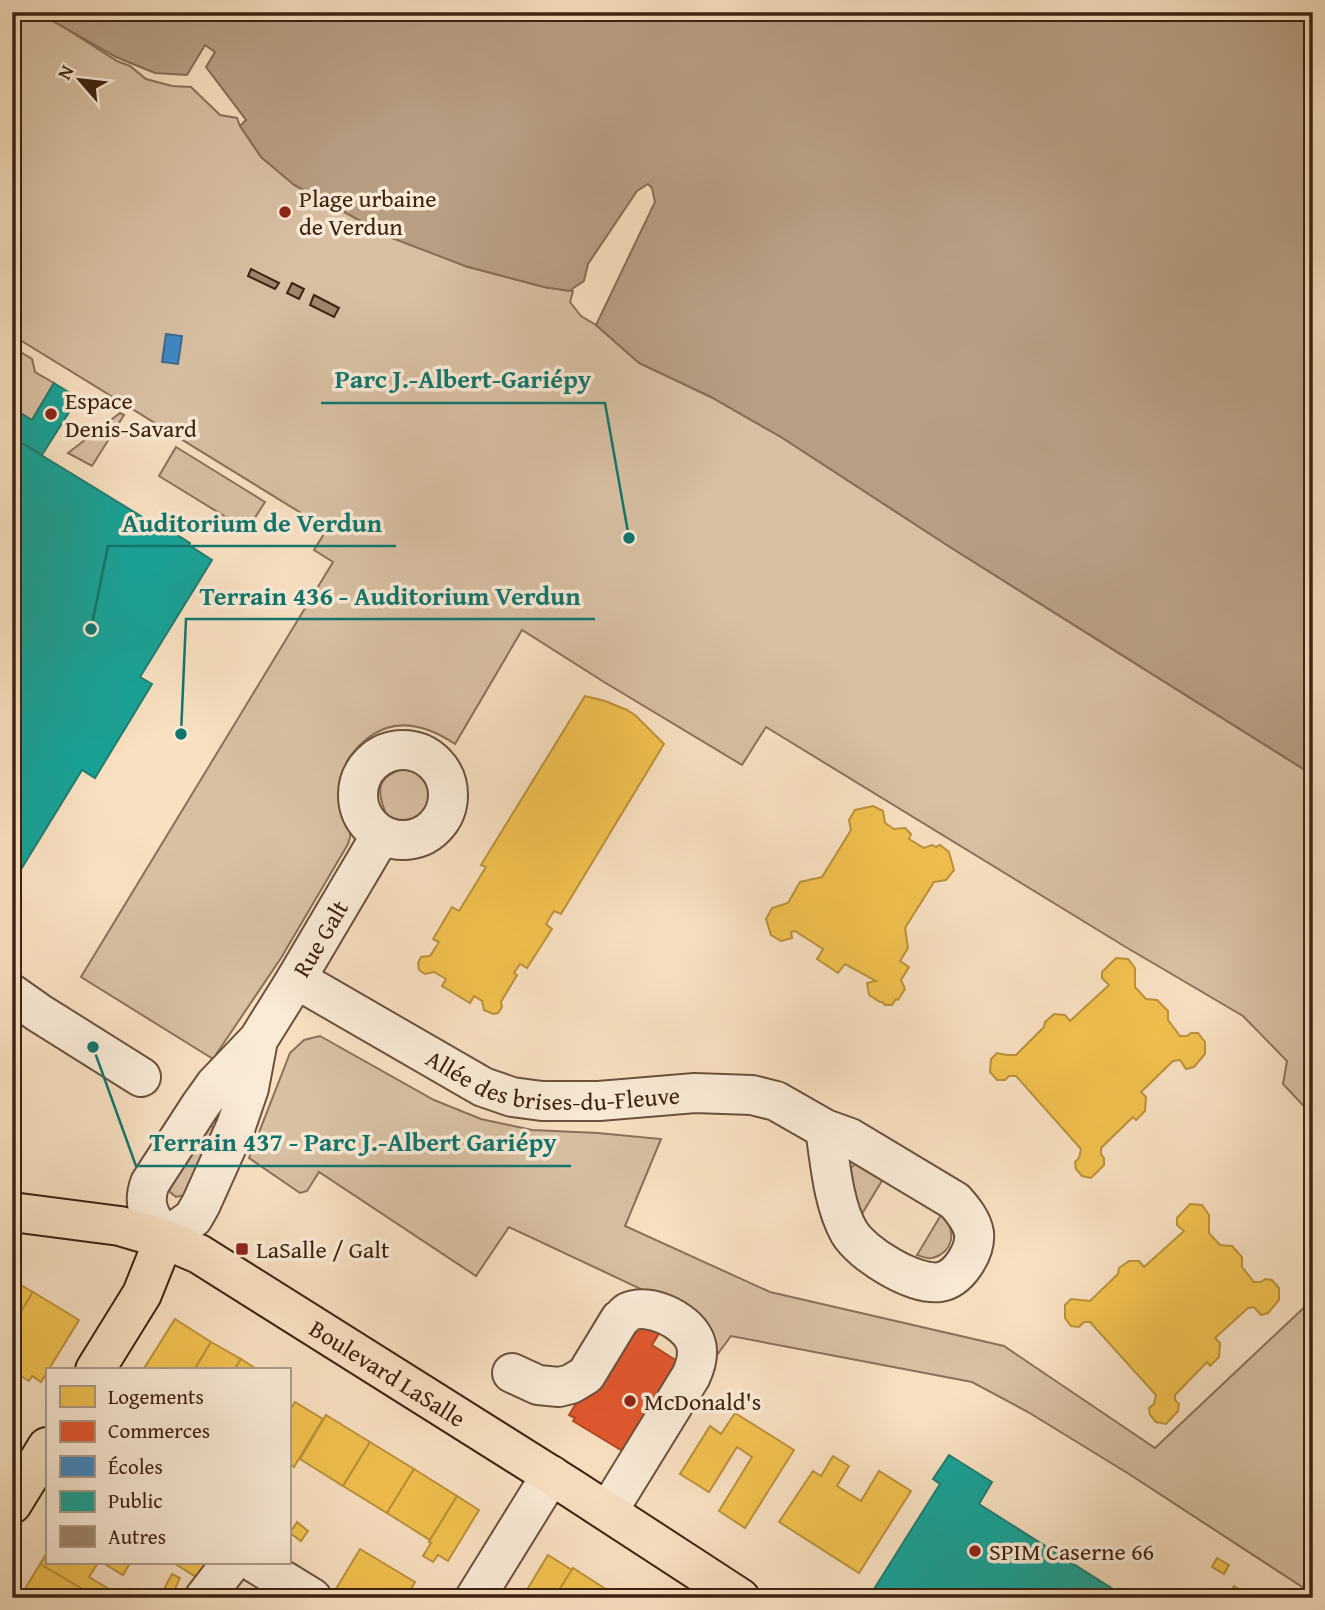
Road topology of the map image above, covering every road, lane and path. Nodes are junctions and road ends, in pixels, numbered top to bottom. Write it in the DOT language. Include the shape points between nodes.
graph roads {
  1 [pos="381,835"];
  2 [pos="296,979"];
  3 [pos="12,994"];
  4 [pos="258,1040"];
  5 [pos="141,1077"];
  6 [pos="825,1129"];
  7 [pos="12,1212"];
  8 [pos="164,1239"];
  9 [pos="96,1368"];
  10 [pos="512,1373"];
  11 [pos="46,1449"];
  12 [pos="551,1475"];
  13 [pos="12,1504"];
  14 [pos="608,1511"];
  15 [pos="230,1564"];
  16 [pos="257,1564"];
  17 [pos="204,1598"];
  18 [pos="312,1598"];
  19 [pos="475,1598"];
  20 [pos="740,1598"];
  1 -- 2 [label="street, Rue Galt"];
  2 -- 4 [label="street, Rue Galt"];
  2 -- 6 [label="street, Allée des brises-du-Fleuve" via="483,1087 512,1097 599,1101 695,1093 752,1095 776,1101"];
  3 -- 5 [label="street"];
  4 -- 8 [label="street, Rue Galt" via="236,1126 201,1204 192,1218"];
  4 -- 8 [label="street, Rue Galt" via="215,1085 150,1183 148,1212"];
  7 -- 8 [label="main road, Boulevard LaSalle" via="120,1226"];
  8 -- 9 [label="main road" via="142,1294"];
  8 -- 12 [label="main road, Boulevard LaSalle" via="199,1254"];
  10 -- 14 [label="street" via="538,1385 571,1384 586,1375 627,1312 662,1312 694,1337 697,1348 691,1376"];
  11 -- 13 [label="main road"];
  12 -- 14 [label="main road, Boulevard LaSalle"];
  12 -- 19 [label="street"];
  14 -- 20 [label="main road, Boulevard LaSalle"];
  15 -- 17 [label="street"];
  16 -- 18 [label="street"];
}
